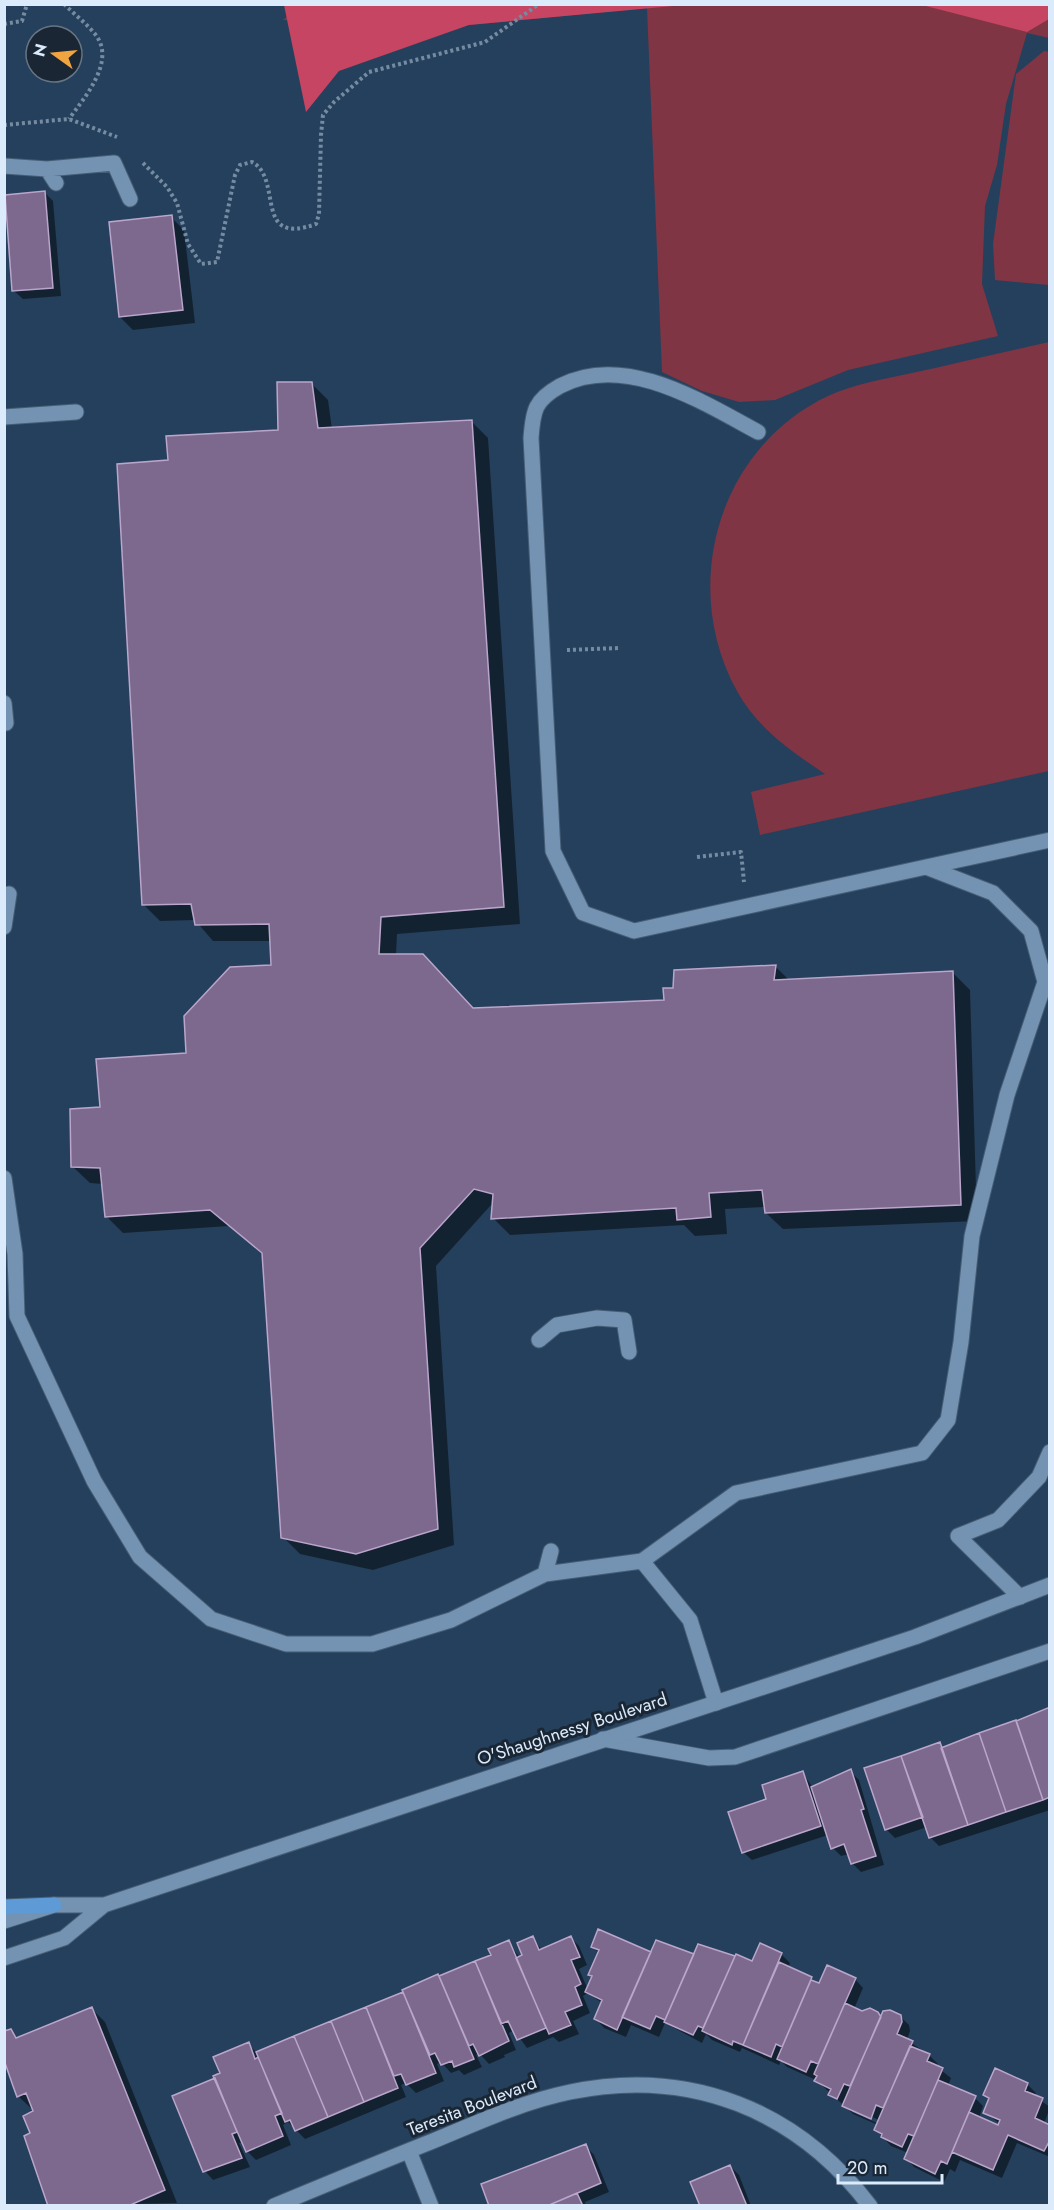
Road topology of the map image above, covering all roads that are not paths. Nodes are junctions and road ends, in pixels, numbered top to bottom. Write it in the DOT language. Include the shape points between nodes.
graph roads {
  1 [pos="4,166"];
  2 [pos="47,169"];
  3 [pos="56,183"];
  4 [pos="130,199"];
  5 [pos="76,412"];
  6 [pos="4,417"];
  7 [pos="758,432"];
  8 [pos="4,703"];
  9 [pos="6,723"];
  10 [pos="1050,840"];
  11 [pos="926,867"];
  12 [pos="9,894"];
  13 [pos="4,927"];
  14 [pos="1047,978"];
  15 [pos="4,1178"];
  16 [pos="539,1340"];
  17 [pos="629,1352"];
  18 [pos="1050,1452"];
  19 [pos="550,1551"];
  20 [pos="642,1561"];
  21 [pos="545,1574"];
  22 [pos="1050,1586"];
  23 [pos="1020,1597"];
  24 [pos="1050,1652"];
  25 [pos="716,1703"];
  26 [pos="603,1739"];
  27 [pos="54,1905"];
  28 [pos="104,1905"];
  29 [pos="4,1907"];
  30 [pos="4,1922"];
  31 [pos="4,1958"];
  32 [pos="409,2151"];
  33 [pos="274,2205"];
  34 [pos="431,2205"];
  35 [pos="870,2205"];
  1 -- 2 [label="main road"];
  2 -- 3 [label="main road"];
  2 -- 4 [label="main road" via="114,164"];
  5 -- 6 [label="main road"];
  7 -- 11 [label="main road" via="687,394 631,376 598,375 568,382 544,395 532,414 554,851 583,913 634,931"];
  8 -- 9 [label="main road"];
  10 -- 11 [label="main road"];
  11 -- 14 [label="main road" via="993,893 1031,931"];
  12 -- 13 [label="main road"];
  14 -- 20 [label="main road" via="1008,1095 972,1236 962,1342 948,1420 922,1453 736,1493"];
  15 -- 21 [label="main road" via="15,1254 17,1316 89,1471 140,1557 211,1619 286,1644 372,1644 452,1620"];
  16 -- 17 [label="main road" via="557,1325 597,1318 624,1320"];
  18 -- 23 [label="main road" via="1039,1477 998,1520 958,1536"];
  19 -- 21 [label="main road"];
  20 -- 21 [label="main road"];
  20 -- 25 [label="main road" via="690,1620"];
  22 -- 23 [label="main road, O'Shaughnessy Boulevard"];
  23 -- 25 [label="main road, O'Shaughnessy Boulevard" via="915,1637"];
  24 -- 26 [label="main road" via="735,1757 709,1758"];
  25 -- 26 [label="main road, O'Shaughnessy Boulevard"];
  26 -- 28 [label="main road, O'Shaughnessy Boulevard"];
  27 -- 28 [label="main road, O'Shaughnessy Boulevard"];
  27 -- 29 [label="main road"];
  27 -- 30 [label="main road, O'Shaughnessy Boulevard"];
  28 -- 31 [label="main road, O'Shaughnessy Boulevard" via="64,1938"];
  32 -- 33 [label="main road, Teresita Boulevard"];
  32 -- 34 [label="main road"];
  32 -- 35 [label="main road, Teresita Boulevard" via="522,2104 620,2086 667,2088 714,2096 762,2112 811,2143 850,2179"];
}
